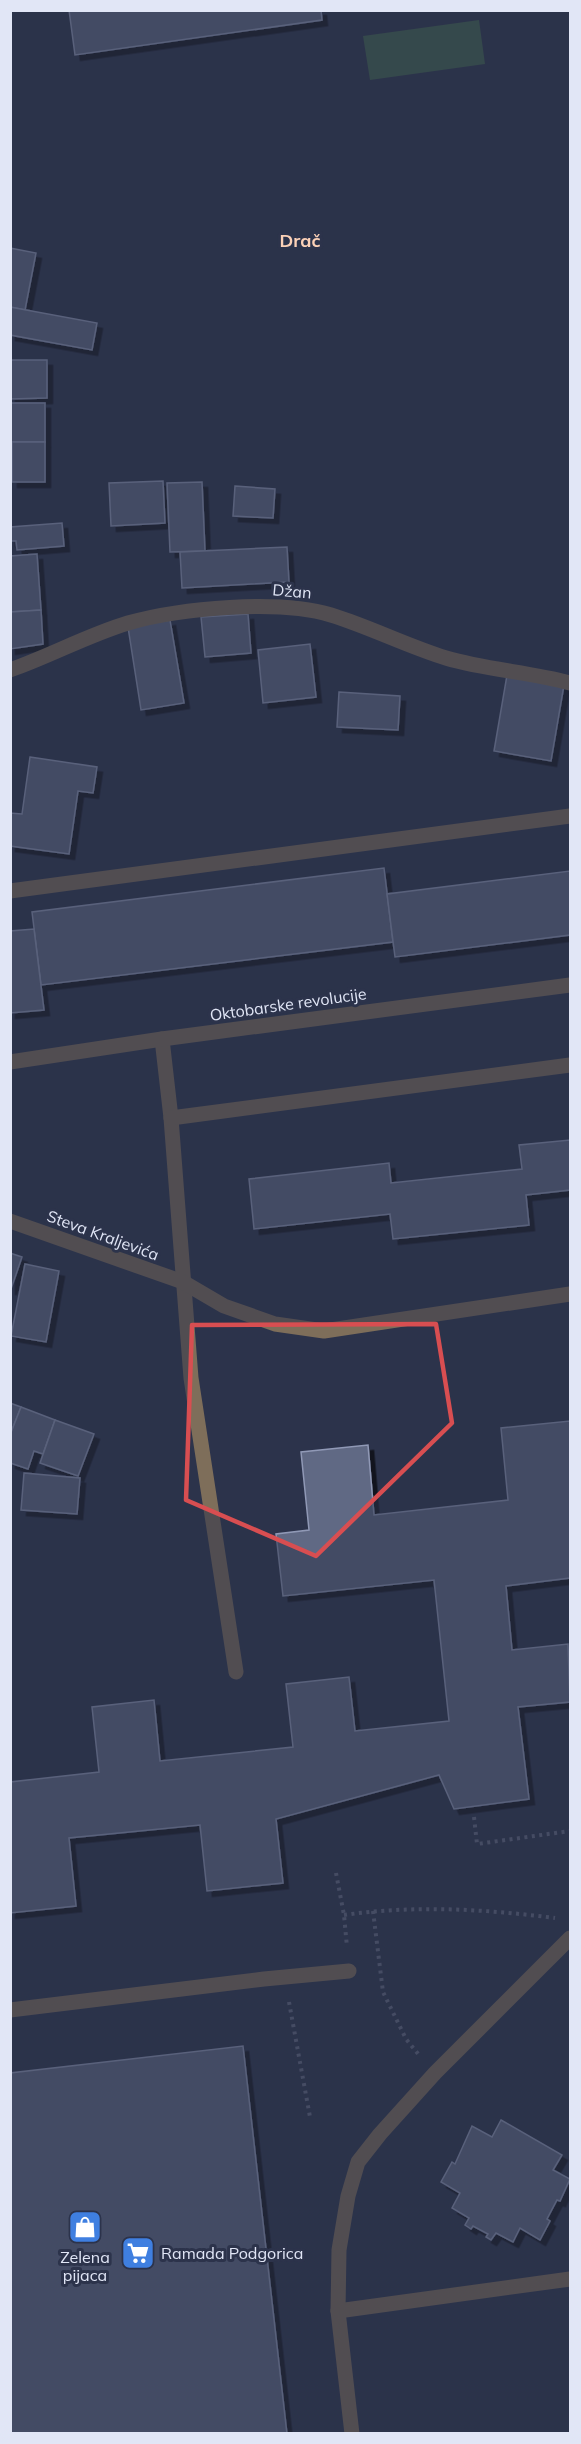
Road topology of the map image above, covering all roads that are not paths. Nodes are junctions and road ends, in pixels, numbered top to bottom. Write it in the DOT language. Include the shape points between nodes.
graph roads {
  1 [pos="10,670"];
  2 [pos="570,683"];
  3 [pos="570,816"];
  4 [pos="10,891"];
  5 [pos="570,985"];
  6 [pos="162,1040"];
  7 [pos="10,1062"];
  8 [pos="570,1065"];
  9 [pos="171,1118"];
  10 [pos="10,1221"];
  11 [pos="183,1282"];
  12 [pos="570,1294"];
  13 [pos="236,1672"];
  14 [pos="570,1938"];
  15 [pos="349,1971"];
  16 [pos="10,2010"];
  17 [pos="570,2279"];
  18 [pos="338,2311"];
  19 [pos="352,2433"];
  1 -- 2 [label="street, Džan" via="129,623 186,612 277,606 332,615 478,667"];
  3 -- 4 [label="street"];
  5 -- 6 [label="street, Oktobarske revolucije"];
  6 -- 7 [label="street, Oktobarske revolucije"];
  6 -- 9 [label="street"];
  8 -- 9 [label="street"];
  9 -- 11 [label="street"];
  10 -- 11 [label="street, Steva Kraljevića"];
  11 -- 12 [label="street, Steva Kraljevića" via="224,1306 275,1324 324,1331"];
  11 -- 13 [label="street" via="191,1378"];
  14 -- 18 [label="street" via="435,2073 358,2162 339,2250"];
  15 -- 16 [label="street"];
  17 -- 18 [label="street"];
  18 -- 19 [label="street"];
}
